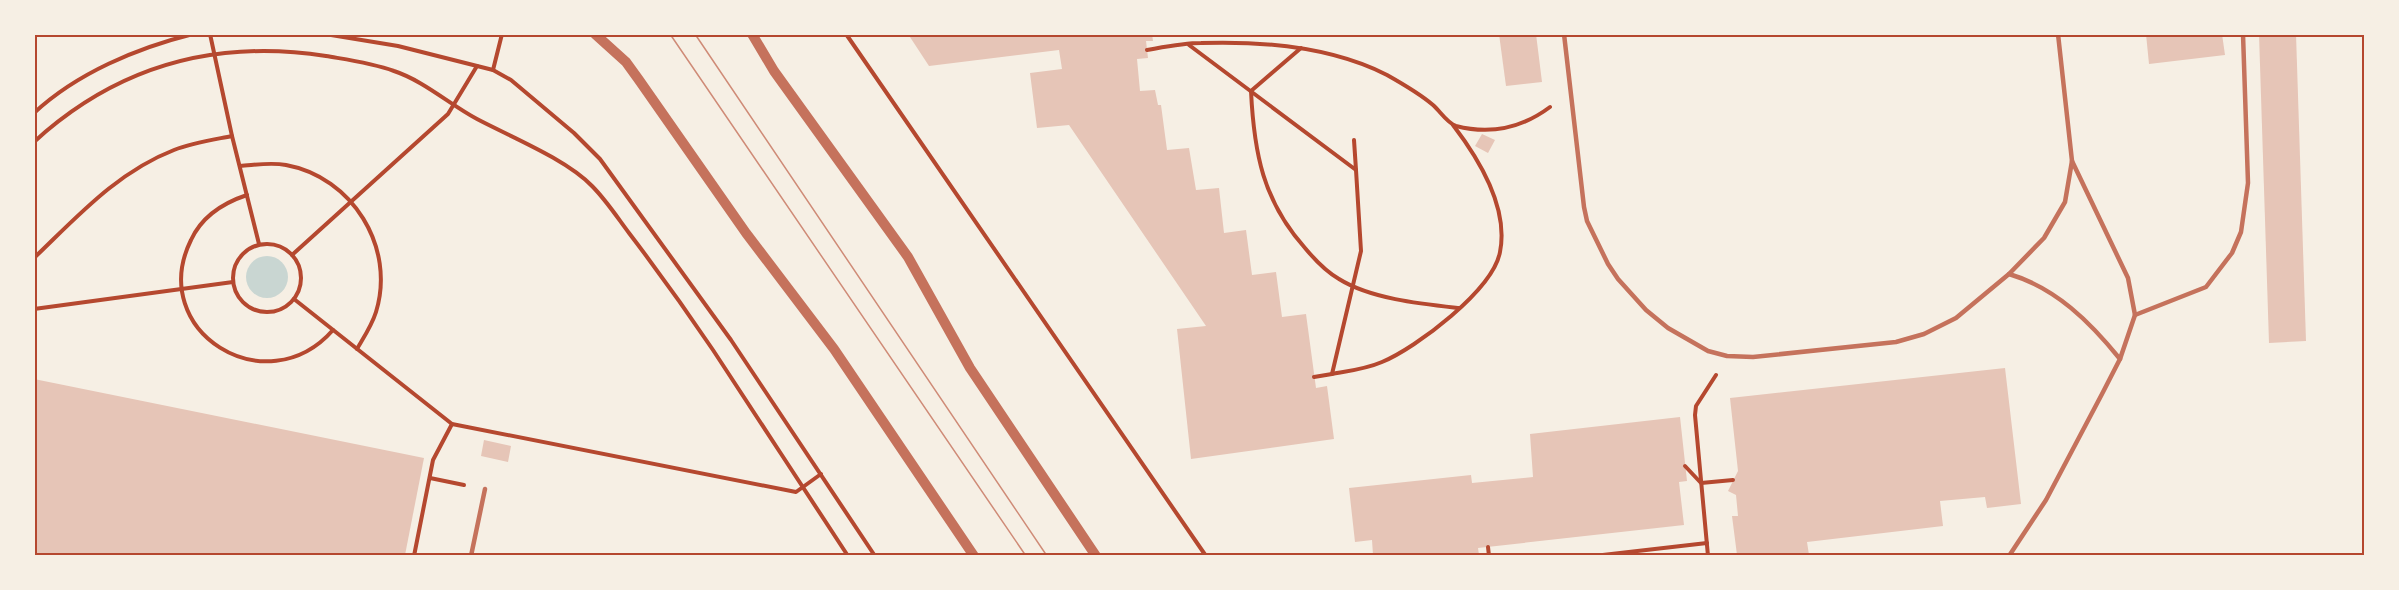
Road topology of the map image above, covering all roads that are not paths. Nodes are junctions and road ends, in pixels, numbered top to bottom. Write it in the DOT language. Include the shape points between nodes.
graph roads {
  1 [pos="595,34"];
  2 [pos="752,34"];
  3 [pos="1564,34"];
  4 [pos="2058,34"];
  5 [pos="2243,34"];
  6 [pos="2072,161"];
  7 [pos="2008,274"];
  8 [pos="2135,315"];
  9 [pos="2120,359"];
  10 [pos="485,489"];
  11 [pos="471,555"];
  12 [pos="974,555"];
  13 [pos="1096,555"];
  14 [pos="2009,555"];
  1 -- 12 [label="street" via="626,62 834,350"];
  2 -- 13 [label="street" via="774,71 908,257 970,368"];
  3 -- 7 [label="lane" via="1587,221 1608,264 1646,310 1708,351 1753,357 1896,342 1956,318"];
  4 -- 6 [label="lane"];
  5 -- 8 [label="lane" via="2248,183 2241,232 2232,254 2206,287"];
  6 -- 7 [label="lane" via="2065,201 2055,222"];
  6 -- 8 [label="lane" via="2128,278"];
  7 -- 9 [label="lane" via="2060,298 2097,331"];
  8 -- 9 [label="lane"];
  9 -- 14 [label="lane" via="2046,500"];
  10 -- 11 [label="lane"];
}
